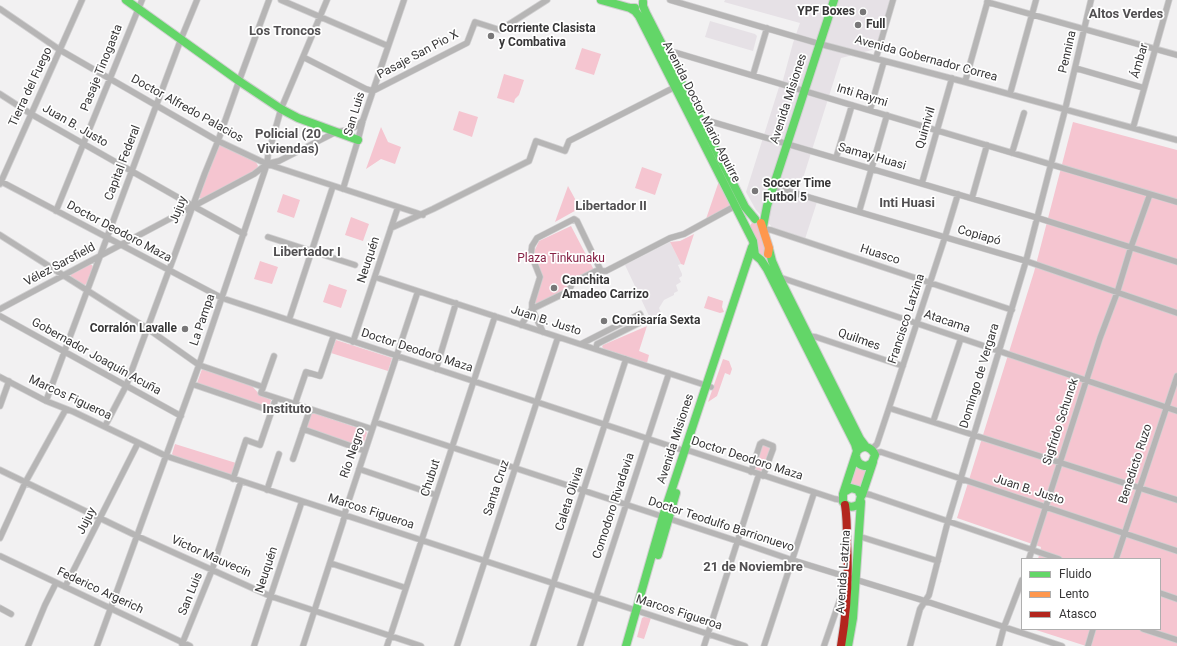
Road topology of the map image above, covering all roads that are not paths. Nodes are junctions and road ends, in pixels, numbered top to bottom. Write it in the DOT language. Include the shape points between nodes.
graph roads {
  1 [pos="82,0"];
  2 [pos="126,0"];
  3 [pos="142,0"];
  4 [pos="197,0"];
  5 [pos="269,0"];
  6 [pos="281,0"];
  7 [pos="327,0"];
  8 [pos="404,0"];
  9 [pos="548,0"];
  10 [pos="601,0"];
  11 [pos="621,0"];
  12 [pos="670,0"];
  13 [pos="834,0"];
  14 [pos="892,0"];
  15 [pos="1036,0"];
  16 [pos="1091,0"];
  17 [pos="644,1"];
  18 [pos="987,1"];
  19 [pos="1167,1"];
  20 [pos="628,7"];
  21 [pos="0,9"];
  22 [pos="138,9"];
  23 [pos="1032,14"];
  24 [pos="320,17"];
  25 [pos="767,28"];
  26 [pos="1084,29"];
  27 [pos="181,39"];
  28 [pos="820,44"];
  29 [pos="388,46"];
  30 [pos="1155,49"];
  31 [pos="60,50"];
  32 [pos="666,51"];
  33 [pos="1177,55"];
  34 [pos="303,57"];
  35 [pos="876,58"];
  36 [pos="884,60"];
  37 [pos="1075,68"];
  38 [pos="753,75"];
  39 [pos="110,78"];
  40 [pos="952,78"];
  41 [pos="239,81"];
  42 [pos="965,82"];
  43 [pos="675,86"];
  44 [pos="1144,88"];
  45 [pos="373,91"];
  46 [pos="805,91"];
  47 [pos="0,94"];
  48 [pos="1010,94"];
  49 [pos="157,105"];
  50 [pos="852,105"];
  51 [pos="281,109"];
  52 [pos="870,110"];
  53 [pos="1065,110"];
  54 [pos="1024,113"];
  55 [pos="31,114"];
  56 [pos="887,115"];
  57 [pos="699,118"];
  58 [pos="363,120"];
  59 [pos="1133,128"];
  60 [pos="937,130"];
  61 [pos="336,132"];
  62 [pos="358,140"];
  63 [pos="1177,140"];
  64 [pos="218,141"];
  65 [pos="83,144"];
  66 [pos="788,144"];
  67 [pos="987,145"];
  68 [pos="1012,153"];
  69 [pos="836,158"];
  70 [pos="267,164"];
  71 [pos="1052,165"];
  72 [pos="872,168"];
  73 [pos="132,171"];
  74 [pos="0,182"];
  75 [pos="922,183"];
  76 [pos="333,186"];
  77 [pos="774,187"];
  78 [pos="343,189"];
  79 [pos="958,194"];
  80 [pos="1150,194"];
  81 [pos="972,198"];
  82 [pos="1177,202"];
  83 [pos="193,206"];
  84 [pos="735,206"];
  85 [pos="767,206"];
  86 [pos="398,207"];
  87 [pos="56,211"];
  88 [pos="859,212"];
  89 [pos="423,214"];
  90 [pos="1038,218"];
  91 [pos="756,219"];
  92 [pos="391,228"];
  93 [pos="763,228"];
  94 [pos="747,230"];
  95 [pos="244,234"];
  96 [pos="0,235"];
  97 [pos="268,237"];
  98 [pos="945,237"];
  99 [pos="107,238"];
  100 [pos="753,242"];
  101 [pos="121,245"];
  102 [pos="1131,247"];
  103 [pos="769,249"];
  104 [pos="312,251"];
  105 [pos="100,256"];
  106 [pos="760,258"];
  107 [pos="1026,261"];
  108 [pos="1177,262"];
  109 [pos="355,265"];
  110 [pos="168,270"];
  111 [pos="601,271"];
  112 [pos="64,275"];
  113 [pos="375,277"];
  114 [pos="779,277"];
  115 [pos="930,283"];
  116 [pos="87,290"];
  117 [pos="418,291"];
  118 [pos="1117,293"];
  119 [pos="222,298"];
  120 [pos="456,303"];
  121 [pos="0,309"];
  122 [pos="532,309"];
  123 [pos="1012,310"];
  124 [pos="1177,313"];
  125 [pos="0,316"];
  126 [pos="495,316"];
  127 [pos="288,320"];
  128 [pos="917,323"];
  129 [pos="521,325"];
  130 [pos="148,328"];
  131 [pos="543,332"];
  132 [pos="334,335"];
  133 [pos="808,336"];
  134 [pos="558,337"];
  135 [pos="961,338"];
  136 [pos="353,342"];
  137 [pos="581,344"];
  138 [pos="596,349"];
  139 [pos="1000,351"];
  140 [pos="64,352"];
  141 [pos="274,356"];
  142 [pos="397,356"];
  143 [pos="626,359"];
  144 [pos="199,365"];
  145 [pos="903,366"];
  146 [pos="436,369"];
  147 [pos="669,373"];
  148 [pos="1177,376"];
  149 [pos="0,377"];
  150 [pos="1086,380"];
  151 [pos="9,381"];
  152 [pos="474,381"];
  153 [pos="192,384"];
  154 [pos="126,386"];
  155 [pos="709,386"];
  156 [pos="262,390"];
  157 [pos="276,398"];
  158 [pos="46,401"];
  159 [pos="537,402"];
  160 [pos="295,404"];
  161 [pos="0,406"];
  162 [pos="889,408"];
  163 [pos="1167,408"];
  164 [pos="66,409"];
  165 [pos="310,409"];
  166 [pos="271,411"];
  167 [pos="1177,411"];
  168 [pos="181,416"];
  169 [pos="375,422"];
  170 [pos="933,422"];
  171 [pos="606,424"];
  172 [pos="105,426"];
  173 [pos="303,429"];
  174 [pos="372,429"];
  175 [pos="973,435"];
  176 [pos="647,438"];
  177 [pos="138,443"];
  178 [pos="452,448"];
  179 [pos="870,450"];
  180 [pos="365,451"];
  181 [pos="687,451"];
  182 [pos="279,454"];
  183 [pos="857,454"];
  184 [pos="166,456"];
  185 [pos="293,459"];
  186 [pos="873,461"];
  187 [pos="1060,462"];
  188 [pos="515,468"];
  189 [pos="359,469"];
  190 [pos="0,470"];
  191 [pos="751,472"];
  192 [pos="761,475"];
  193 [pos="960,478"];
  194 [pos="234,479"];
  195 [pos="241,481"];
  196 [pos="25,483"];
  197 [pos="1140,488"];
  198 [pos="267,490"];
  199 [pos="584,491"];
  200 [pos="814,493"];
  201 [pos="436,494"];
  202 [pos="862,497"];
  203 [pos="844,499"];
  204 [pos="1177,500"];
  205 [pos="302,501"];
  206 [pos="626,505"];
  207 [pos="1046,507"];
  208 [pos="344,515"];
  209 [pos="666,517"];
  210 [pos="100,518"];
  211 [pos="948,521"];
  212 [pos="1125,533"];
  213 [pos="137,536"];
  214 [pos="858,536"];
  215 [pos="0,538"];
  216 [pos="422,540"];
  217 [pos="737,541"];
  218 [pos="1032,550"];
  219 [pos="1177,551"];
  220 [pos="0,556"];
  221 [pos="1029,558"];
  222 [pos="1056,558"];
  223 [pos="1116,558"];
  224 [pos="792,560"];
  225 [pos="485,561"];
  226 [pos="938,561"];
  227 [pos="330,563"];
  228 [pos="212,570"];
  229 [pos="851,578"];
  230 [pos="56,583"];
  231 [pos="554,583"];
  232 [pos="65,587"];
  233 [pos="406,588"];
  234 [pos="1021,588"];
  235 [pos="1161,593"];
  236 [pos="270,596"];
  237 [pos="596,597"];
  238 [pos="1177,599"];
  239 [pos="925,601"];
  240 [pos="0,608"];
  241 [pos="111,608"];
  242 [pos="315,611"];
  243 [pos="639,611"];
  244 [pos="10,614"];
  245 [pos="1004,627"];
  246 [pos="1093,630"];
  247 [pos="1146,630"];
  248 [pos="708,634"];
  249 [pos="390,636"];
  250 [pos="1177,640"];
  251 [pos="182,644"];
  252 [pos="28,646"];
  253 [pos="97,646"];
  254 [pos="190,646"];
  255 [pos="254,646"];
  256 [pos="303,646"];
  257 [pos="387,646"];
  258 [pos="421,646"];
  259 [pos="457,646"];
  260 [pos="533,646"];
  261 [pos="580,646"];
  262 [pos="626,646"];
  263 [pos="632,646"];
  264 [pos="704,646"];
  265 [pos="745,646"];
  266 [pos="764,646"];
  267 [pos="824,646"];
  268 [pos="841,646"];
  269 [pos="848,646"];
  270 [pos="910,646"];
  271 [pos="999,646"];
  272 [pos="1062,646"];
  273 [pos="1088,646"];
  1 -- 31 [label="street, Tierra del Fuego"];
  2 -- 22 [label="main road"];
  3 -- 22 [label="street, Pasaje Tinogasta"];
  4 -- 27 [label="street, Capital Federal"];
  5 -- 41 [label="street, Jujuy"];
  6 -- 24 [label="street"];
  7 -- 24 [label="street, La Pampa"];
  8 -- 29 [label="street, San Luis"];
  9 -- 45 [label="street, Pasaje San Pio X" via="500,30 475,22 468,43"];
  10 -- 20 [label="main road"];
  11 -- 20 [label="main road, Avenida Doctor Mario Aguirre"];
  12 -- 25 [label="street, Avenida Gobernador Correa"];
  13 -- 28 [label="main road, Avenida Misiones"];
  14 -- 35 [label="street"];
  15 -- 23 [label="street"];
  16 -- 26 [label="street, Pennina"];
  17 -- 20 [label="main road" via="638,7"];
  17 -- 32 [label="main road, Avenida Doctor Mario Aguirre" via="644,8"];
  18 -- 23 [label="street"];
  18 -- 42 [label="street"];
  19 -- 30 [label="street, Ámbar"];
  20 -- 43 [label="main road, Avenida Doctor Mario Aguirre" via="639,16"];
  21 -- 31 [label="street, Doctor Alfredo Palacios"];
  22 -- 27 [label="main road"];
  22 -- 39 [label="street, Pasaje Tinogasta"];
  23 -- 26 [label="street"];
  23 -- 48 [label="street"];
  24 -- 29 [label="street"];
  24 -- 34 [label="street, La Pampa"];
  25 -- 28 [label="street, Avenida Gobernador Correa"];
  25 -- 38 [label="street"];
  26 -- 30 [label="street"];
  26 -- 37 [label="street, Pennina"];
  27 -- 41 [label="main road"];
  27 -- 49 [label="street, Capital Federal"];
  28 -- 35 [label="street, Avenida Gobernador Correa"];
  28 -- 46 [label="main road, Avenida Misiones"];
  29 -- 45 [label="street, San Luis"];
  30 -- 33 [label="street"];
  30 -- 44 [label="street, Ámbar"];
  31 -- 39 [label="street, Doctor Alfredo Palacios"];
  31 -- 55 [label="street, Tierra del Fuego"];
  32 -- 38 [label="street, Inti Raymi"];
  32 -- 57 [label="main road, Avenida Doctor Mario Aguirre"];
  34 -- 45 [label="street"];
  34 -- 51 [label="street, La Pampa"];
  35 -- 36 [label="street, Avenida Gobernador Correa"];
  36 -- 40 [label="street, Avenida Gobernador Correa"];
  36 -- 52 [label="street"];
  37 -- 44 [label="street"];
  37 -- 53 [label="street, Pennina"];
  38 -- 46 [label="street, Inti Raymi"];
  39 -- 49 [label="street, Doctor Alfredo Palacios"];
  39 -- 65 [label="street, Pasaje Tinogasta"];
  40 -- 42 [label="street, Avenida Gobernador Correa"];
  40 -- 60 [label="street, Quimivil"];
  41 -- 51 [label="main road"];
  41 -- 64 [label="street, Jujuy"];
  42 -- 48 [label="street, Avenida Gobernador Correa"];
  43 -- 84 [label="main road, Avenida Doctor Mario Aguirre"];
  43 -- 89 [label="street" via="569,141 565,151 536,141 529,160"];
  44 -- 59 [label="street, Ámbar"];
  45 -- 58 [label="street, San Luis"];
  46 -- 50 [label="street, Inti Raymi"];
  46 -- 66 [label="main road, Avenida Misiones"];
  47 -- 55 [label="street, Juan B. Justo"];
  48 -- 53 [label="street, Avenida Gobernador Correa"];
  49 -- 64 [label="street, Doctor Alfredo Palacios"];
  49 -- 73 [label="street, Capital Federal"];
  50 -- 52 [label="street, Inti Raymi"];
  50 -- 69 [label="street"];
  51 -- 61 [label="main road"];
  51 -- 70 [label="street, La Pampa"];
  52 -- 56 [label="street, Inti Raymi"];
  53 -- 59 [label="street, Avenida Gobernador Correa"];
  53 -- 71 [label="street, Domingo de Vergara"];
  54 -- 68 [label="street"];
  55 -- 65 [label="street, Juan B. Justo"];
  55 -- 74 [label="street, Tierra del Fuego"];
  56 -- 60 [label="street, Inti Raymi"];
  56 -- 72 [label="street"];
  57 -- 66 [label="street, Samay Huasi"];
  57 -- 91 [label="main road, Avenida Doctor Mario Aguirre" via="744,207"];
  58 -- 61 [label="street, Vélez Sarsfield" via="348,130"];
  58 -- 62 [label="street, San Luis"];
  59 -- 63 [label="street, Avenida Gobernador Correa"];
  60 -- 67 [label="street, Inti Raymi"];
  60 -- 75 [label="street, Quimivil"];
  61 -- 62 [label="main road"];
  61 -- 70 [label="street, Vélez Sarsfield" via="279,161"];
  62 -- 78 [label="street, San Luis"];
  64 -- 70 [label="street, Doctor Alfredo Palacios"];
  64 -- 83 [label="street, Jujuy"];
  65 -- 73 [label="street, Juan B. Justo"];
  65 -- 87 [label="street, Pasaje Tinogasta"];
  66 -- 69 [label="street, Samay Huasi"];
  66 -- 77 [label="main road, Avenida Misiones"];
  67 -- 68 [label="street, Inti Raymi"];
  67 -- 81 [label="street"];
  68 -- 71 [label="street, Inti Raymi"];
  69 -- 72 [label="street, Samay Huasi"];
  70 -- 76 [label="street, Doctor Alfredo Palacios"];
  70 -- 83 [label="street, Vélez Sarsfield" via="254,174"];
  70 -- 95 [label="street, La Pampa"];
  71 -- 80 [label="street, Inti Raymi"];
  71 -- 90 [label="street, Domingo de Vergara"];
  72 -- 75 [label="street, Samay Huasi"];
  72 -- 88 [label="street"];
  73 -- 83 [label="street, Juan B. Justo"];
  73 -- 99 [label="street, Capital Federal"];
  74 -- 87 [label="street, Doctor Deodoro Maza"];
  75 -- 79 [label="street, Samay Huasi"];
  76 -- 78 [label="street, Doctor Alfredo Palacios"];
  76 -- 104 [label="street"];
  77 -- 85 [label="main road, Avenida Misiones"];
  77 -- 88 [label="street, Copiapó"];
  78 -- 86 [label="street, Doctor Alfredo Palacios"];
  79 -- 81 [label="street, Samay Huasi"];
  79 -- 98 [label="street, Francisco Latzina"];
  80 -- 82 [label="street, Inti Raymi"];
  80 -- 102 [label="street, Sigfrido Schunck"];
  81 -- 90 [label="street, Samay Huasi"];
  83 -- 95 [label="street, Juan B. Justo"];
  83 -- 101 [label="street, Vélez Sarsfield"];
  83 -- 110 [label="street, Jujuy"];
  84 -- 94 [label="main road, Avenida Doctor Mario Aguirre"];
  84 -- 111 [label="street" via="684,234 670,238 606,271"];
  85 -- 91 [label="main road, Avenida Misiones"];
  85 -- 93 [label="main road, Avenida Misiones"];
  86 -- 89 [label="street, Doctor Alfredo Palacios"];
  86 -- 92 [label="street, Neuquén"];
  87 -- 99 [label="street, Doctor Deodoro Maza"];
  88 -- 98 [label="street, Copiapó"];
  89 -- 92 [label="street"];
  90 -- 102 [label="street, Samay Huasi"];
  90 -- 107 [label="street, Domingo de Vergara"];
  91 -- 93 [label="main road, Avenida Doctor Mario Aguirre"];
  91 -- 94 [label="main road, Avenida Misiones" via="748,223"];
  92 -- 113 [label="street, Neuquén"];
  93 -- 103 [label="main road"];
  93 -- 115 [label="street, Huasco"];
  94 -- 100 [label="main road, Avenida Doctor Mario Aguirre"];
  95 -- 119 [label="street, La Pampa"];
  96 -- 112 [label="street"];
  97 -- 104 [label="street"];
  98 -- 107 [label="street, Copiapó"];
  98 -- 115 [label="street, Francisco Latzina"];
  99 -- 101 [label="street, Doctor Deodoro Maza"];
  99 -- 105 [label="street, Capital Federal"];
  100 -- 106 [label="main road, Avenida Doctor Mario Aguirre" via="754,253"];
  100 -- 155 [label="main road, Avenida Misiones"];
  101 -- 105 [label="street, Vélez Sarsfield"];
  101 -- 110 [label="street, Doctor Deodoro Maza"];
  102 -- 108 [label="street, Samay Huasi"];
  102 -- 118 [label="street, Sigfrido Schunck"];
  103 -- 106 [label="main road, Avenida Misiones" via="766,256"];
  103 -- 114 [label="main road"];
  104 -- 109 [label="street"];
  104 -- 127 [label="street"];
  105 -- 112 [label="street, Vélez Sarsfield"];
  105 -- 116 [label="street, Capital Federal"];
  106 -- 155 [label="main road, Avenida Misiones" via="750,267"];
  106 -- 183 [label="main road" via="855,444"];
  107 -- 118 [label="street, Copiapó"];
  107 -- 123 [label="street, Domingo de Vergara"];
  110 -- 119 [label="street, Doctor Deodoro Maza"];
  110 -- 130 [label="street, Jujuy"];
  111 -- 122 [label="street" via="572,283 569,291"];
  111 -- 122 [label="street" via="574,219 537,238 531,254 540,277"];
  112 -- 116 [label="street"];
  112 -- 121 [label="street, Vélez Sarsfield"];
  113 -- 117 [label="street, Juan B. Justo"];
  113 -- 136 [label="street, Neuquén"];
  114 -- 128 [label="street, Atacama"];
  114 -- 133 [label="main road"];
  115 -- 123 [label="street, Huasco"];
  115 -- 128 [label="street, Francisco Latzina"];
  116 -- 130 [label="street"];
  116 -- 140 [label="street, Capital Federal"];
  117 -- 120 [label="street, Juan B. Justo"];
  117 -- 142 [label="street, Río Negro"];
  118 -- 124 [label="street, Copiapó"];
  118 -- 150 [label="street, Sigfrido Schunck"];
  119 -- 127 [label="street, Doctor Deodoro Maza"];
  119 -- 144 [label="street, La Pampa"];
  120 -- 126 [label="street, Juan B. Justo"];
  120 -- 146 [label="street"];
  122 -- 129 [label="street"];
  122 -- 131 [label="street"];
  123 -- 139 [label="street, Domingo de Vergara"];
  125 -- 140 [label="street, Gobernador Joaquín Acuña"];
  126 -- 129 [label="street, Juan B. Justo"];
  126 -- 152 [label="street, Chubut"];
  127 -- 132 [label="street, Doctor Deodoro Maza"];
  128 -- 135 [label="street, Atacama"];
  128 -- 145 [label="street, Francisco Latzina"];
  129 -- 131 [label="street, Juan B. Justo"];
  130 -- 144 [label="street"];
  130 -- 154 [label="street, Jujuy"];
  131 -- 134 [label="street, Juan B. Justo"];
  132 -- 136 [label="street, Doctor Deodoro Maza"];
  132 -- 160 [label="street" via="320,376 306,372"];
  133 -- 145 [label="street, Quilmes"];
  133 -- 179 [label="main road" via="862,442"];
  134 -- 137 [label="street, Juan B. Justo"];
  134 -- 159 [label="street, Santa Cruz"];
  135 -- 139 [label="street, Atacama"];
  135 -- 170 [label="street"];
  136 -- 142 [label="street, Doctor Deodoro Maza"];
  137 -- 138 [label="street, Juan B. Justo"];
  137 -- 138 [label="street" via="640,314 644,321 597,344"];
  138 -- 143 [label="street, Juan B. Justo"];
  139 -- 150 [label="street, Atacama"];
  139 -- 175 [label="street, Domingo de Vergara"];
  140 -- 154 [label="street, Gobernador Joaquín Acuña"];
  140 -- 158 [label="street, Capital Federal"];
  141 -- 156 [label="street"];
  142 -- 146 [label="street, Doctor Deodoro Maza"];
  142 -- 169 [label="street, Río Negro"];
  143 -- 147 [label="street, Juan B. Justo"];
  143 -- 171 [label="street, Caleta Olivia"];
  144 -- 153 [label="street, La Pampa"];
  144 -- 156 [label="street"];
  145 -- 162 [label="street, Francisco Latzina"];
  146 -- 152 [label="street, Doctor Deodoro Maza"];
  147 -- 155 [label="street, Juan B. Justo"];
  147 -- 176 [label="street, Comodoro Rivadavia"];
  148 -- 163 [label="street, Benedicto Ruzo"];
  149 -- 151 [label="street, Marcos Figueroa"];
  150 -- 163 [label="street, Atacama"];
  150 -- 187 [label="street, Sigfrido Schunck"];
  151 -- 158 [label="street, Marcos Figueroa"];
  151 -- 161 [label="street"];
  152 -- 159 [label="street, Doctor Deodoro Maza"];
  152 -- 178 [label="street, Chubut"];
  153 -- 166 [label="street"];
  153 -- 168 [label="street, La Pampa"];
  154 -- 168 [label="street, Gobernador Joaquín Acuña"];
  154 -- 172 [label="street, Jujuy"];
  155 -- 181 [label="main road, Avenida Misiones"];
  156 -- 157 [label="street"];
  157 -- 160 [label="street"];
  157 -- 166 [label="street"];
  158 -- 164 [label="street, Marcos Figueroa"];
  159 -- 171 [label="street, Doctor Deodoro Maza"];
  159 -- 188 [label="street, Santa Cruz"];
  160 -- 165 [label="street"];
  162 -- 170 [label="street"];
  162 -- 179 [label="street, Francisco Latzina" via="877,444"];
  163 -- 167 [label="street, Atacama"];
  163 -- 197 [label="street, Benedicto Ruzo"];
  164 -- 172 [label="street, Marcos Figueroa"];
  164 -- 196 [label="street"];
  165 -- 173 [label="street"];
  165 -- 174 [label="street"];
  166 -- 194 [label="street" via="260,445 246,440"];
  168 -- 184 [label="street, La Pampa"];
  169 -- 174 [label="street, Río Negro"];
  169 -- 178 [label="street, Doctor Teodulfo Barrionuevo"];
  170 -- 175 [label="street"];
  171 -- 176 [label="street, Doctor Deodoro Maza"];
  171 -- 199 [label="street, Caleta Olivia"];
  172 -- 177 [label="street, Marcos Figueroa"];
  173 -- 180 [label="street"];
  173 -- 185 [label="street"];
  174 -- 180 [label="street, Río Negro"];
  175 -- 187 [label="street"];
  175 -- 193 [label="street, Domingo de Vergara"];
  176 -- 181 [label="street, Doctor Deodoro Maza"];
  176 -- 206 [label="street, Comodoro Rivadavia"];
  177 -- 184 [label="street, Marcos Figueroa"];
  177 -- 210 [label="street, Jujuy"];
  178 -- 188 [label="street, Doctor Teodulfo Barrionuevo"];
  178 -- 201 [label="street, Chubut"];
  179 -- 183 [label="main road" via="861,447"];
  179 -- 186 [label="main road" via="875,455"];
  179 -- 193 [label="street, Juan B. Justo"];
  180 -- 189 [label="street, Río Negro"];
  181 -- 191 [label="street, Doctor Deodoro Maza"];
  181 -- 209 [label="main road, Avenida Misiones"];
  182 -- 198 [label="street"];
  183 -- 186 [label="main road" via="858,463 863,466 870,465"];
  183 -- 203 [label="main road, Avenida Latzina"];
  184 -- 194 [label="street, Marcos Figueroa"];
  184 -- 213 [label="street, La Pampa"];
  186 -- 202 [label="main road, Avenida Latzina"];
  187 -- 197 [label="street"];
  187 -- 207 [label="street, Sigfrido Schunck"];
  188 -- 199 [label="street, Doctor Teodulfo Barrionuevo"];
  188 -- 225 [label="street, Santa Cruz"];
  189 -- 201 [label="street"];
  189 -- 208 [label="street, Río Negro"];
  190 -- 196 [label="street, Víctor Mauvecín"];
  191 -- 192 [label="street, Doctor Deodoro Maza"];
  191 -- 192 [label="street" via="760,444 763,442 773,446 773,449"];
  192 -- 200 [label="street, Doctor Deodoro Maza"];
  192 -- 217 [label="street"];
  193 -- 207 [label="street, Juan B. Justo"];
  193 -- 211 [label="street, Domingo de Vergara"];
  194 -- 195 [label="street, Marcos Figueroa"];
  195 -- 198 [label="street, Marcos Figueroa"];
  195 -- 228 [label="street, San Luis"];
  196 -- 210 [label="street, Víctor Mauvecín"];
  196 -- 215 [label="street"];
  197 -- 204 [label="street"];
  197 -- 212 [label="street, Benedicto Ruzo"];
  198 -- 205 [label="street, Marcos Figueroa"];
  199 -- 206 [label="street, Doctor Teodulfo Barrionuevo"];
  199 -- 231 [label="street, Caleta Olivia"];
  200 -- 203 [label="street, Doctor Deodoro Maza"];
  200 -- 224 [label="street"];
  201 -- 216 [label="street, Chubut"];
  202 -- 203 [label="main road" via="855,507 849,507"];
  202 -- 203 [label="main road" via="853,488 848,489"];
  202 -- 211 [label="street" via="871,495"];
  202 -- 214 [label="main road, Avenida Latzina"];
  203 -- 229 [label="main road, Avenida Latzina"];
  205 -- 208 [label="street, Marcos Figueroa"];
  205 -- 236 [label="street, Neuquén"];
  206 -- 209 [label="street, Doctor Teodulfo Barrionuevo"];
  206 -- 237 [label="street, Comodoro Rivadavia"];
  207 -- 212 [label="street, Juan B. Justo"];
  207 -- 218 [label="street, Sigfrido Schunck"];
  208 -- 216 [label="street, Marcos Figueroa"];
  208 -- 227 [label="street, Río Negro"];
  209 -- 217 [label="street, Doctor Teodulfo Barrionuevo"];
  209 -- 243 [label="main road, Avenida Misiones"];
  210 -- 213 [label="street, Víctor Mauvecín"];
  210 -- 232 [label="street, Jujuy"];
  211 -- 218 [label="street"];
  211 -- 226 [label="street, Domingo de Vergara"];
  212 -- 219 [label="street, Juan B. Justo"];
  212 -- 223 [label="street, Benedicto Ruzo"];
  213 -- 228 [label="street, Víctor Mauvecín"];
  213 -- 241 [label="street, La Pampa"];
  214 -- 226 [label="street"];
  214 -- 229 [label="main road, Avenida Latzina"];
  216 -- 225 [label="street, Marcos Figueroa"];
  216 -- 233 [label="street, Chubut"];
  217 -- 224 [label="street, Doctor Teodulfo Barrionuevo"];
  217 -- 248 [label="street"];
  218 -- 221 [label="street, Sigfrido Schunck"];
  218 -- 222 [label="street"];
  220 -- 230 [label="street, Federico Argerich"];
  224 -- 229 [label="street, Doctor Teodulfo Barrionuevo"];
  224 -- 266 [label="street"];
  225 -- 231 [label="street, Marcos Figueroa"];
  225 -- 259 [label="street, Santa Cruz"];
  226 -- 239 [label="street, Domingo de Vergara"];
  227 -- 233 [label="street"];
  227 -- 242 [label="street, Río Negro"];
  228 -- 236 [label="street, Víctor Mauvecín"];
  228 -- 251 [label="street, San Luis"];
  229 -- 239 [label="street, Doctor Teodulfo Barrionuevo"];
  229 -- 267 [label="street" via="843,590"];
  229 -- 268 [label="main road, Avenida Latzina"];
  229 -- 269 [label="main road, Avenida Latzina" via="853,618"];
  230 -- 232 [label="street, Federico Argerich"];
  230 -- 252 [label="street"];
  231 -- 237 [label="street, Marcos Figueroa"];
  231 -- 260 [label="street, Caleta Olivia"];
  232 -- 241 [label="street, Federico Argerich"];
  233 -- 249 [label="street, Chubut"];
  234 -- 245 [label="street"];
  235 -- 238 [label="street"];
  236 -- 242 [label="street, Víctor Mauvecín"];
  236 -- 255 [label="street, Neuquén"];
  237 -- 243 [label="street, Marcos Figueroa"];
  237 -- 261 [label="street, Comodoro Rivadavia"];
  239 -- 245 [label="street, Doctor Teodulfo Barrionuevo"];
  239 -- 270 [label="street, Domingo de Vergara" via="920,608"];
  240 -- 244 [label="street"];
  241 -- 251 [label="street, Federico Argerich"];
  241 -- 253 [label="street, La Pampa"];
  242 -- 249 [label="street, Víctor Mauvecín"];
  242 -- 256 [label="street, Río Negro"];
  243 -- 248 [label="street, Marcos Figueroa"];
  243 -- 262 [label="main road, Avenida Misiones"];
  243 -- 263 [label="main road, Avenida Misiones"];
  245 -- 271 [label="street"];
  245 -- 272 [label="street, Doctor Teodulfo Barrionuevo"];
  246 -- 273 [label="street"];
  247 -- 250 [label="street"];
  248 -- 264 [label="street"];
  248 -- 265 [label="street, Marcos Figueroa"];
  249 -- 257 [label="street, Chubut"];
  249 -- 258 [label="street, Víctor Mauvecín"];
  251 -- 254 [label="street, Federico Argerich"];
}
